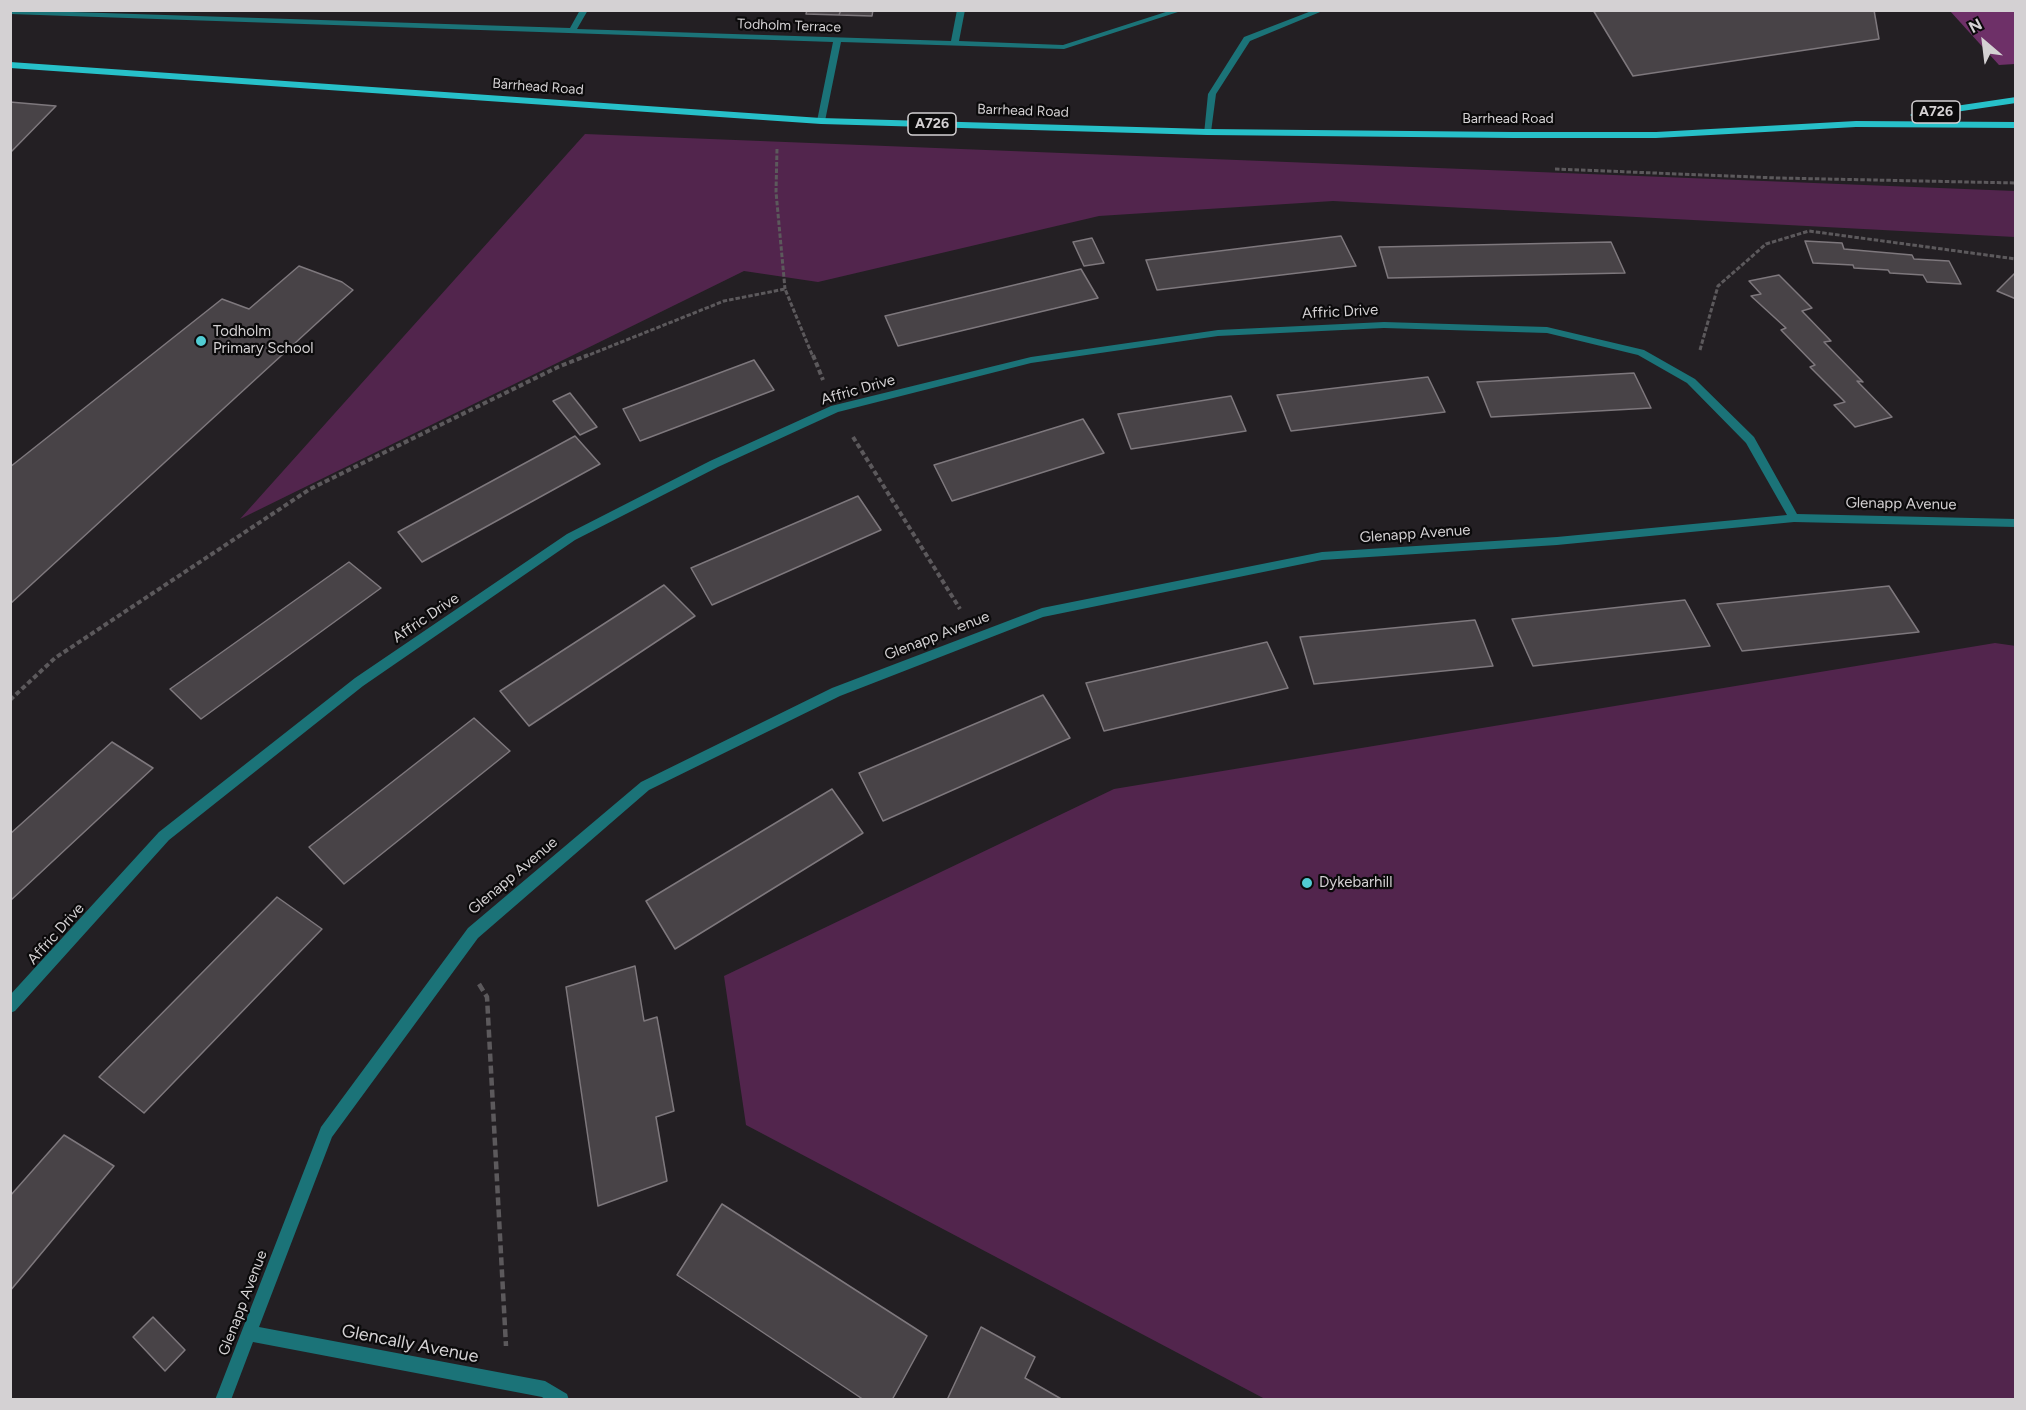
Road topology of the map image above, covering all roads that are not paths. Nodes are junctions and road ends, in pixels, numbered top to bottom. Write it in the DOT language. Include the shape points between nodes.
graph roads {
  1 [pos="584,10"];
  2 [pos="961,10"];
  3 [pos="1181,10"];
  4 [pos="1322,10"];
  5 [pos="10,12"];
  6 [pos="572,31"];
  7 [pos="837,41"];
  8 [pos="954,44"];
  9 [pos="10,65"];
  10 [pos="2016,100"];
  11 [pos="821,121"];
  12 [pos="1856,124"];
  13 [pos="2016,125"];
  14 [pos="1207,132"];
  15 [pos="1794,518"];
  16 [pos="2016,523"];
  17 [pos="10,1006"];
  18 [pos="248,1333"];
  19 [pos="223,1400"];
  20 [pos="561,1400"];
  1 -- 6 [label="street"];
  2 -- 8 [label="street"];
  3 -- 8 [label="street, Todholm Terrace" via="1064,47"];
  4 -- 14 [label="street" via="1246,39 1212,94"];
  5 -- 6 [label="street, Todholm Terrace"];
  6 -- 7 [label="street, Todholm Terrace"];
  7 -- 8 [label="street, Todholm Terrace"];
  7 -- 11 [label="street"];
  9 -- 11 [label="main road, Barrhead Road / A726"];
  10 -- 12 [label="main road, Barrhead Road / A726"];
  11 -- 14 [label="main road, Barrhead Road / A726"];
  12 -- 13 [label="main road, Barrhead Road / A726"];
  12 -- 14 [label="main road, Barrhead Road / A726" via="1656,135"];
  15 -- 16 [label="street, Glenapp Avenue"];
  15 -- 17 [label="street, Affric Drive" via="1750,440 1691,381 1641,352 1547,330 1384,325 1218,333 1031,360 835,410 714,464 571,537 359,682 164,836"];
  15 -- 18 [label="street, Glenapp Avenue" via="1557,541 1322,556 1042,613 836,692 645,786 473,933 326,1132"];
  18 -- 19 [label="street, Glenapp Avenue"];
  18 -- 20 [label="street, Glencally Avenue" via="545,1389"];
}
